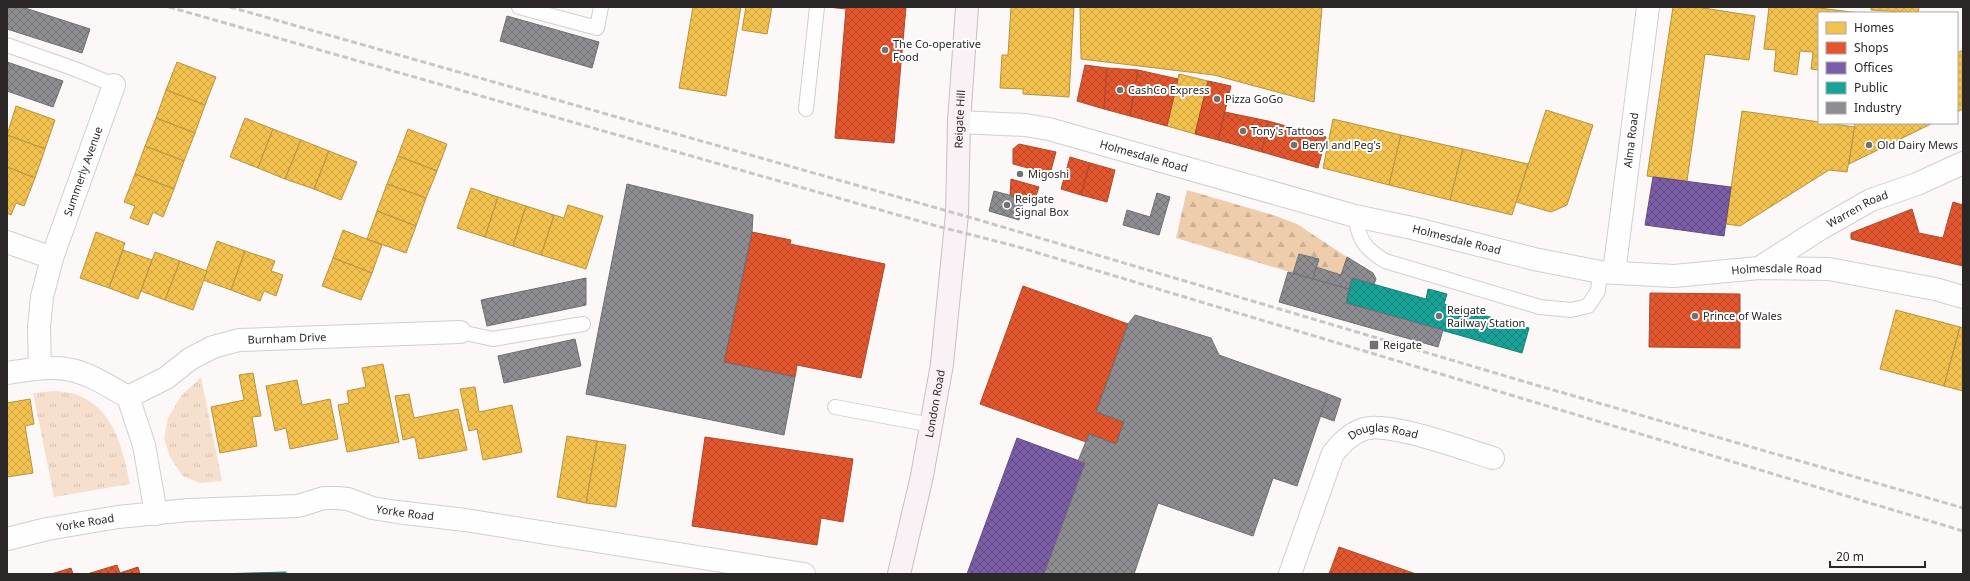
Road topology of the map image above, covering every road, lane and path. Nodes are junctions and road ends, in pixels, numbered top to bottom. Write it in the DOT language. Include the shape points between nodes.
graph roads {
  1 [pos="519,7"];
  2 [pos="601,7"];
  3 [pos="817,7"];
  4 [pos="967,7"];
  5 [pos="1648,7"];
  6 [pos="7,45"];
  7 [pos="114,85"];
  8 [pos="806,109"];
  9 [pos="959,122"];
  10 [pos="1963,163"];
  11 [pos="1355,216"];
  12 [pos="956,231"];
  13 [pos="7,242"];
  14 [pos="52,258"];
  15 [pos="1759,268"];
  16 [pos="1607,273"];
  17 [pos="1963,297"];
  18 [pos="583,324"];
  19 [pos="460,332"];
  20 [pos="40,368"];
  21 [pos="7,372"];
  22 [pos="128,397"];
  23 [pos="835,407"];
  24 [pos="932,425"];
  25 [pos="1493,458"];
  26 [pos="156,514"];
  27 [pos="7,539"];
  28 [pos="804,574"];
  29 [pos="899,574"];
  30 [pos="1290,574"];
  1 -- 2 [label="lane" via="597,28"];
  3 -- 8 [label="lane"];
  4 -- 9 [label="main road, Reigate Hill"];
  5 -- 16 [label="street, Alma Road"];
  6 -- 7 [label="lane"];
  7 -- 14 [label="street, Summerly Avenue"];
  9 -- 11 [label="street, Holmesdale Road" via="1025,125 1049,129"];
  9 -- 12 [label="main road, Reigate Hill"];
  10 -- 15 [label="street, Warren Road" via="1917,184 1871,200"];
  11 -- 16 [label="street, Holmesdale Road" via="1534,259"];
  11 -- 16 [label="lane" via="1357,232 1368,251 1384,261 1540,307 1571,310 1588,306"];
  12 -- 24 [label="main road, London Road" via="942,364"];
  13 -- 14 [label="street"];
  14 -- 20 [label="street, Summerly Avenue" via="42,297 39,327"];
  15 -- 16 [label="street, Holmesdale Road" via="1674,276"];
  15 -- 17 [label="street, Holmesdale Road" via="1829,269"];
  18 -- 19 [label="lane" via="493,339"];
  19 -- 22 [label="street, Burnham Drive" via="239,340 213,347 190,359 166,378"];
  20 -- 21 [label="street"];
  20 -- 22 [label="street" via="72,369 95,378"];
  22 -- 26 [label="street" via="144,445"];
  23 -- 24 [label="lane"];
  24 -- 29 [label="main road, London Road"];
  25 -- 30 [label="street, Douglas Road" via="1431,438 1387,428 1365,428 1345,440 1333,453"];
  26 -- 27 [label="street, Yorke Road" via="118,517 47,529"];
  26 -- 28 [label="street, Yorke Road" via="188,510 298,506 324,498 337,498 396,512 465,520"];
}
